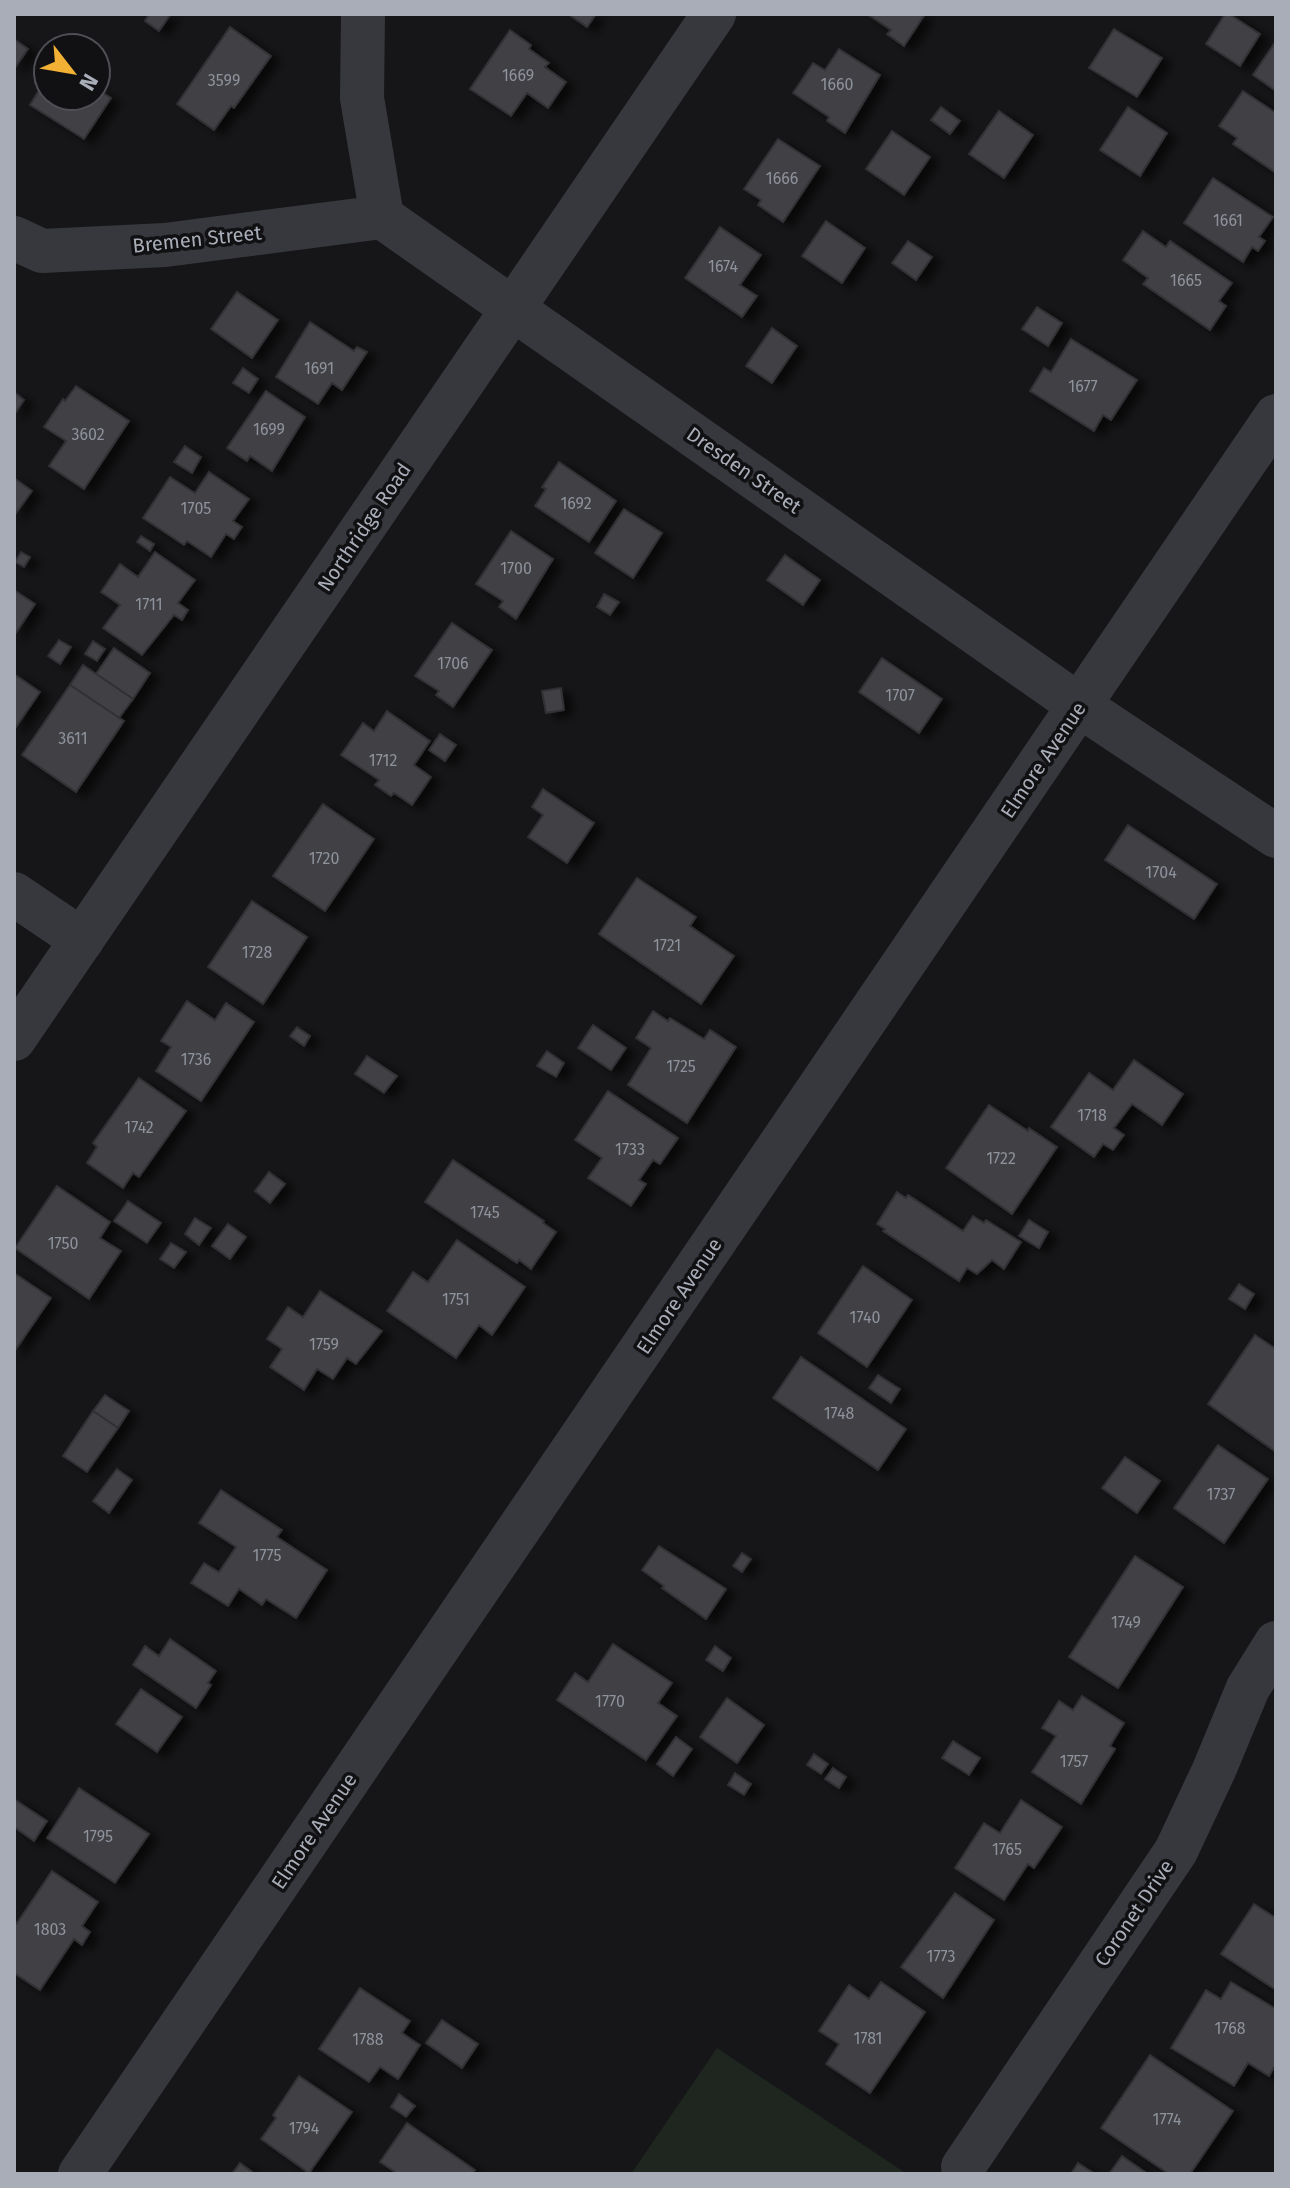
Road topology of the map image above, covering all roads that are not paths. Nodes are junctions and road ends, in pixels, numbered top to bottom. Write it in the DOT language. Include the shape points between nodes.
graph roads {
  1 [pos="363,14"];
  2 [pos="714,14"];
  3 [pos="382,217"];
  4 [pos="14,238"];
  5 [pos="513,308"];
  6 [pos="1276,416"];
  7 [pos="1080,706"];
  8 [pos="1276,836"];
  9 [pos="14,894"];
  10 [pos="82,940"];
  11 [pos="14,1039"];
  12 [pos="1276,1643"];
  13 [pos="963,2167"];
  14 [pos="80,2174"];
  1 -- 3 [label="street" via="362,98"];
  2 -- 5 [label="street, Northridge Road"];
  3 -- 4 [label="street, Bremen Street" via="165,245 42,251"];
  3 -- 5 [label="street, Dresden Street"];
  5 -- 7 [label="street, Dresden Street"];
  5 -- 10 [label="street, Northridge Road"];
  6 -- 7 [label="street, Elmore Avenue"];
  7 -- 8 [label="street, Dresden Street"];
  7 -- 14 [label="street, Elmore Avenue"];
  9 -- 10 [label="street"];
  10 -- 11 [label="street, Northridge Road"];
  12 -- 13 [label="street, Coronet Drive" via="1248,1688 1176,1851"];
}
